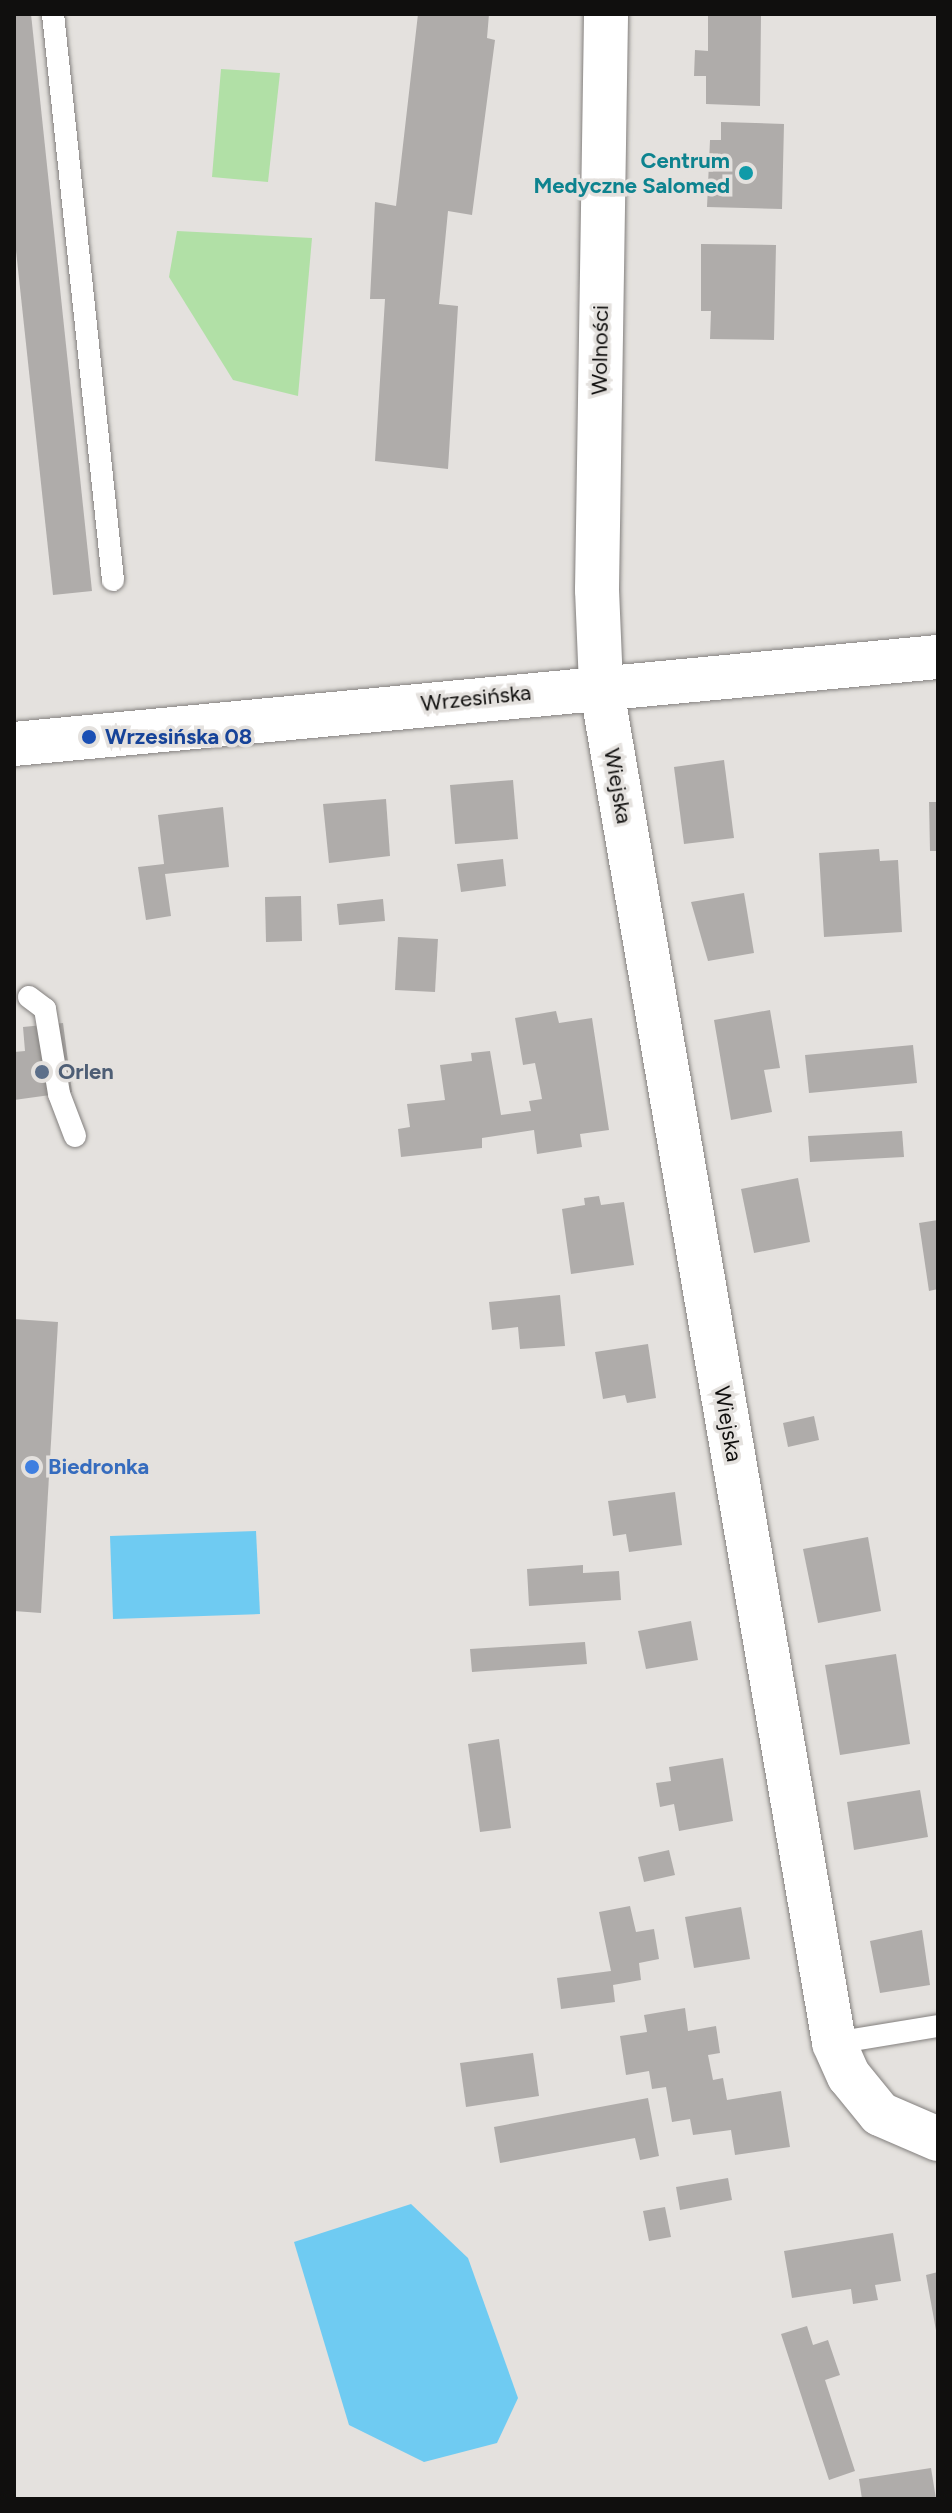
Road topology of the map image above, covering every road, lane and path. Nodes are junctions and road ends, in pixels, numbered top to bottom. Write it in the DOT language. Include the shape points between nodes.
graph roads {
  1 [pos="53,14"];
  2 [pos="606,14"];
  3 [pos="113,580"];
  4 [pos="938,657"];
  5 [pos="601,685"];
  6 [pos="14,744"];
  7 [pos="29,997"];
  8 [pos="75,1136"];
  9 [pos="938,2026"];
  10 [pos="834,2043"];
  11 [pos="925,2135"];
  1 -- 3 [label="lane"];
  2 -- 5 [label="street, Wolności" via="597,590"];
  4 -- 5 [label="street, Wrzesińska"];
  5 -- 6 [label="street, Wrzesińska"];
  5 -- 10 [label="street, Wiejska"];
  7 -- 8 [label="lane" via="45,1009 59,1094"];
  9 -- 10 [label="lane"];
  10 -- 11 [label="street, Wiejska" via="849,2076 880,2114"];
}
